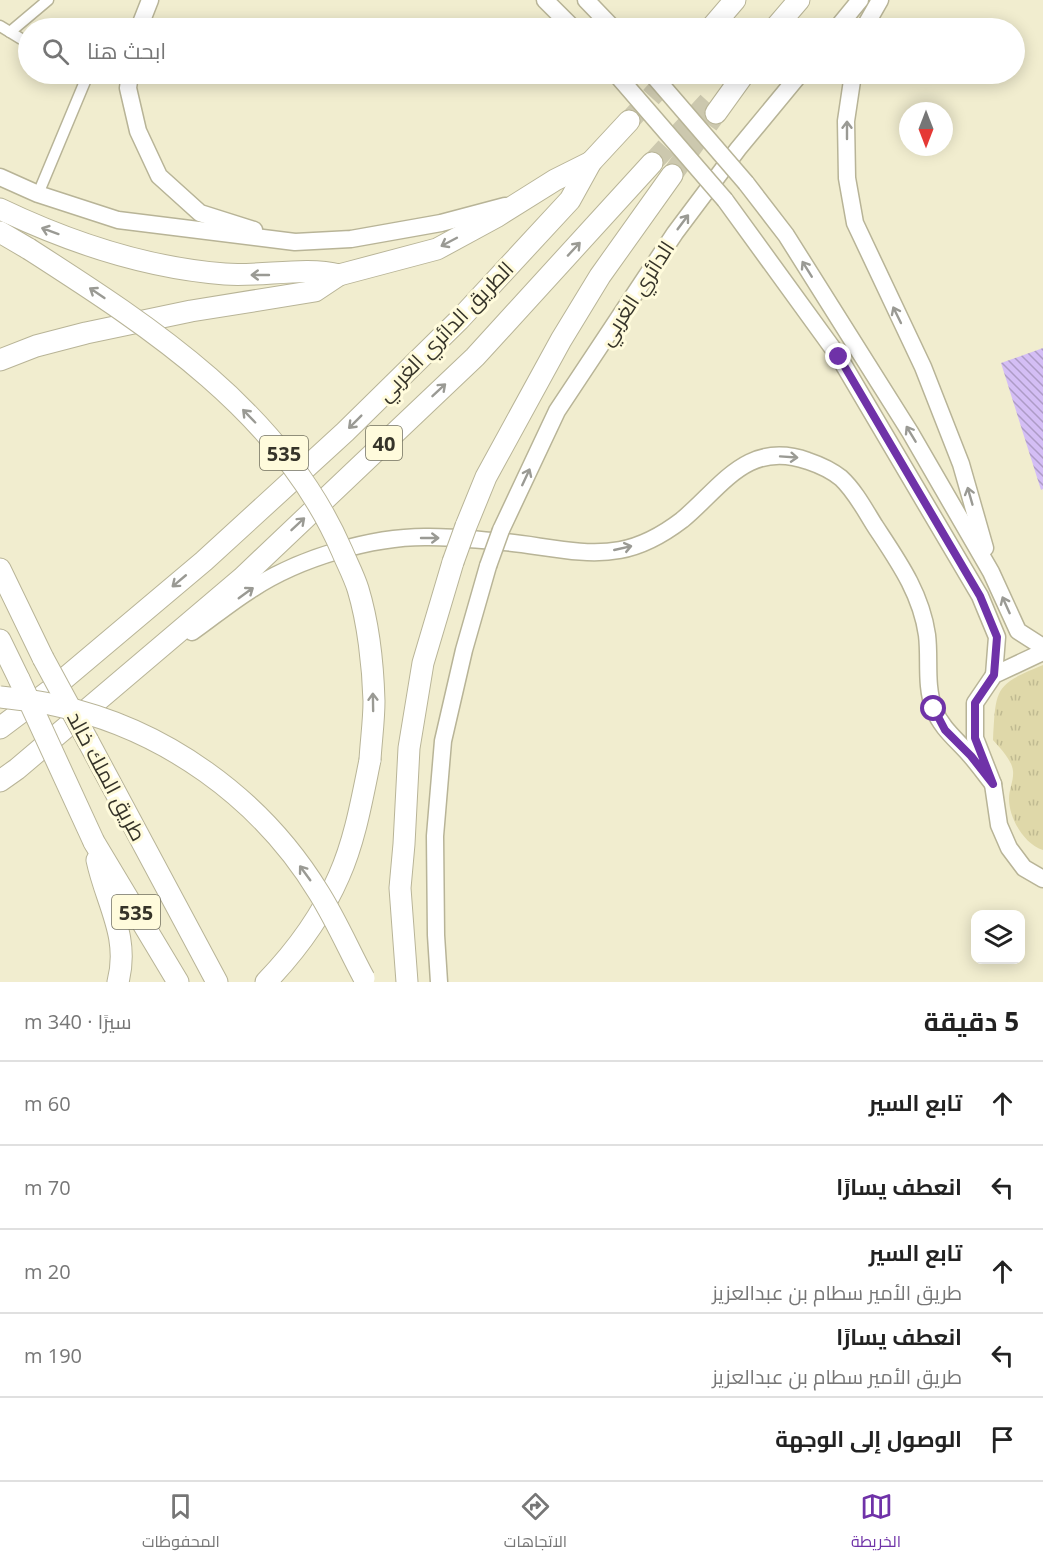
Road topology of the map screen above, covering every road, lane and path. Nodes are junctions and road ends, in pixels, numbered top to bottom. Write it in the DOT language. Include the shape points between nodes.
graph roads {
  1 [pos="48,0"];
  2 [pos="150,0"];
  3 [pos="544,0"];
  4 [pos="586,0"];
  5 [pos="735,0"];
  6 [pos="799,0"];
  7 [pos="860,0"];
  8 [pos="880,0"];
  9 [pos="27,18"];
  10 [pos="143,18"];
  11 [pos="563,18"];
  12 [pos="603,18"];
  13 [pos="720,18"];
  14 [pos="784,18"];
  15 [pos="845,18"];
  16 [pos="870,18"];
  17 [pos="18,25"];
  18 [pos="0,26"];
  19 [pos="10,32"];
  20 [pos="18,37"];
  21 [pos="84,84"];
  22 [pos="129,84"];
  23 [pos="625,84"];
  24 [pos="661,84"];
  25 [pos="727,84"];
  26 [pos="734,84"];
  27 [pos="792,84"];
  28 [pos="852,84"];
  29 [pos="629,121"];
  30 [pos="591,162"];
  31 [pos="652,163"];
  32 [pos="672,175"];
  33 [pos="0,177"];
  34 [pos="38,194"];
  35 [pos="520,202"];
  36 [pos="0,209"];
  37 [pos="0,232"];
  38 [pos="295,242"];
  39 [pos="339,275"];
  40 [pos="0,360"];
  41 [pos="0,569"];
  42 [pos="991,572"];
  43 [pos="0,640"];
  44 [pos="1043,647"];
  45 [pos="1043,652"];
  46 [pos="994,675"];
  47 [pos="0,697"];
  48 [pos="96,702"];
  49 [pos="0,728"];
  50 [pos="9,775"];
  51 [pos="993,784"];
  52 [pos="0,792"];
  53 [pos="93,842"];
  54 [pos="1043,879"];
  55 [pos="365,980"];
  56 [pos="118,982"];
  57 [pos="178,982"];
  58 [pos="217,982"];
  59 [pos="266,982"];
  60 [pos="407,982"];
  61 [pos="439,982"];
  1 -- 9 [label="street"];
  2 -- 10 [label="street"];
  3 -- 11 [label="street"];
  4 -- 12 [label="street"];
  5 -- 13 [label="highway"];
  6 -- 14 [label="highway"];
  7 -- 15 [label="street"];
  8 -- 16 [label="street"];
  17 -- 19 [label="street"];
  18 -- 19 [label="street"];
  19 -- 20 [label="street"];
  21 -- 34 [label="street"];
  22 -- 38 [label="street" via="138,130 159,176 200,213"];
  23 -- 46 [label="street, bridge" via="725,200 839,357 974,586 997,637"];
  42 -- 24 [label="street, one-way, bridge" via="910,432 786,235"];
  25 -- 26 [label="highway" via="713,106"];
  61 -- 27 [label="street, الدائري الغربي, one-way, bridge" via="435,836 443,741 464,650 501,530 564,402 675,233"];
  42 -- 28 [label="street, one-way" via="953,443 923,367 855,223 847,178 846,121"];
  29 -- 30 [label="highway, الطريق الدائري الغربي / 40"];
  30 -- 35 [label="highway"];
  30 -- 49 [label="highway, الطريق الدائري الغربي / 40, one-way" via="562,209 459,320 345,432 204,561"];
  48 -- 31 [label="highway, الطريق الدائري الغربي / 40, one-way" via="242,578 475,357"];
  32 -- 60 [label="highway, bridge" via="600,276 561,340 486,477 453,562 423,663 409,748 400,888"];
  33 -- 34 [label="street"];
  34 -- 38 [label="street" via="118,220"];
  35 -- 38 [label="street" via="441,223 351,239"];
  35 -- 39 [label="highway, one-way" via="437,249"];
  39 -- 36 [label="highway, one-way" via="323,271 266,275 194,271 88,245"];
  59 -- 37 [label="highway, 535, one-way, bridge" via="311,927 339,876 356,826 370,760 374,702 369,644 357,588 333,530 309,488 279,447 244,410 152,330"];
  39 -- 40 [label="highway" via="315,291 86,333"];
  41 -- 58 [label="highway, طريق الملك خالد / 535, bridge" via="43,658"];
  44 -- 42 [label="street, one-way" via="1018,631"];
  43 -- 53 [label="highway, طريق الملك خالد / 535, bridge"];
  45 -- 46 [label="street"];
  46 -- 51 [label="street" via="975,703 975,738"];
  55 -- 47 [label="highway, one-way, bridge" via="319,893 290,852 252,808 218,780 177,751 130,729 55,705"];
  48 -- 50 [label="highway, 40"];
  48 -- 51 [label="street, one-way" via="254,587 327,554 427,537 590,552 621,550 652,539 682,519 732,472 758,459 799,457 842,478 911,582 922,609 934,709 945,730"];
  50 -- 52 [label="highway, 40"];
  51 -- 54 [label="street" via="999,825 1009,848 1024,868"];
  53 -- 56 [label="highway" via="119,929"];
  53 -- 57 [label="highway, طريق الملك خالد / 535"];
}
